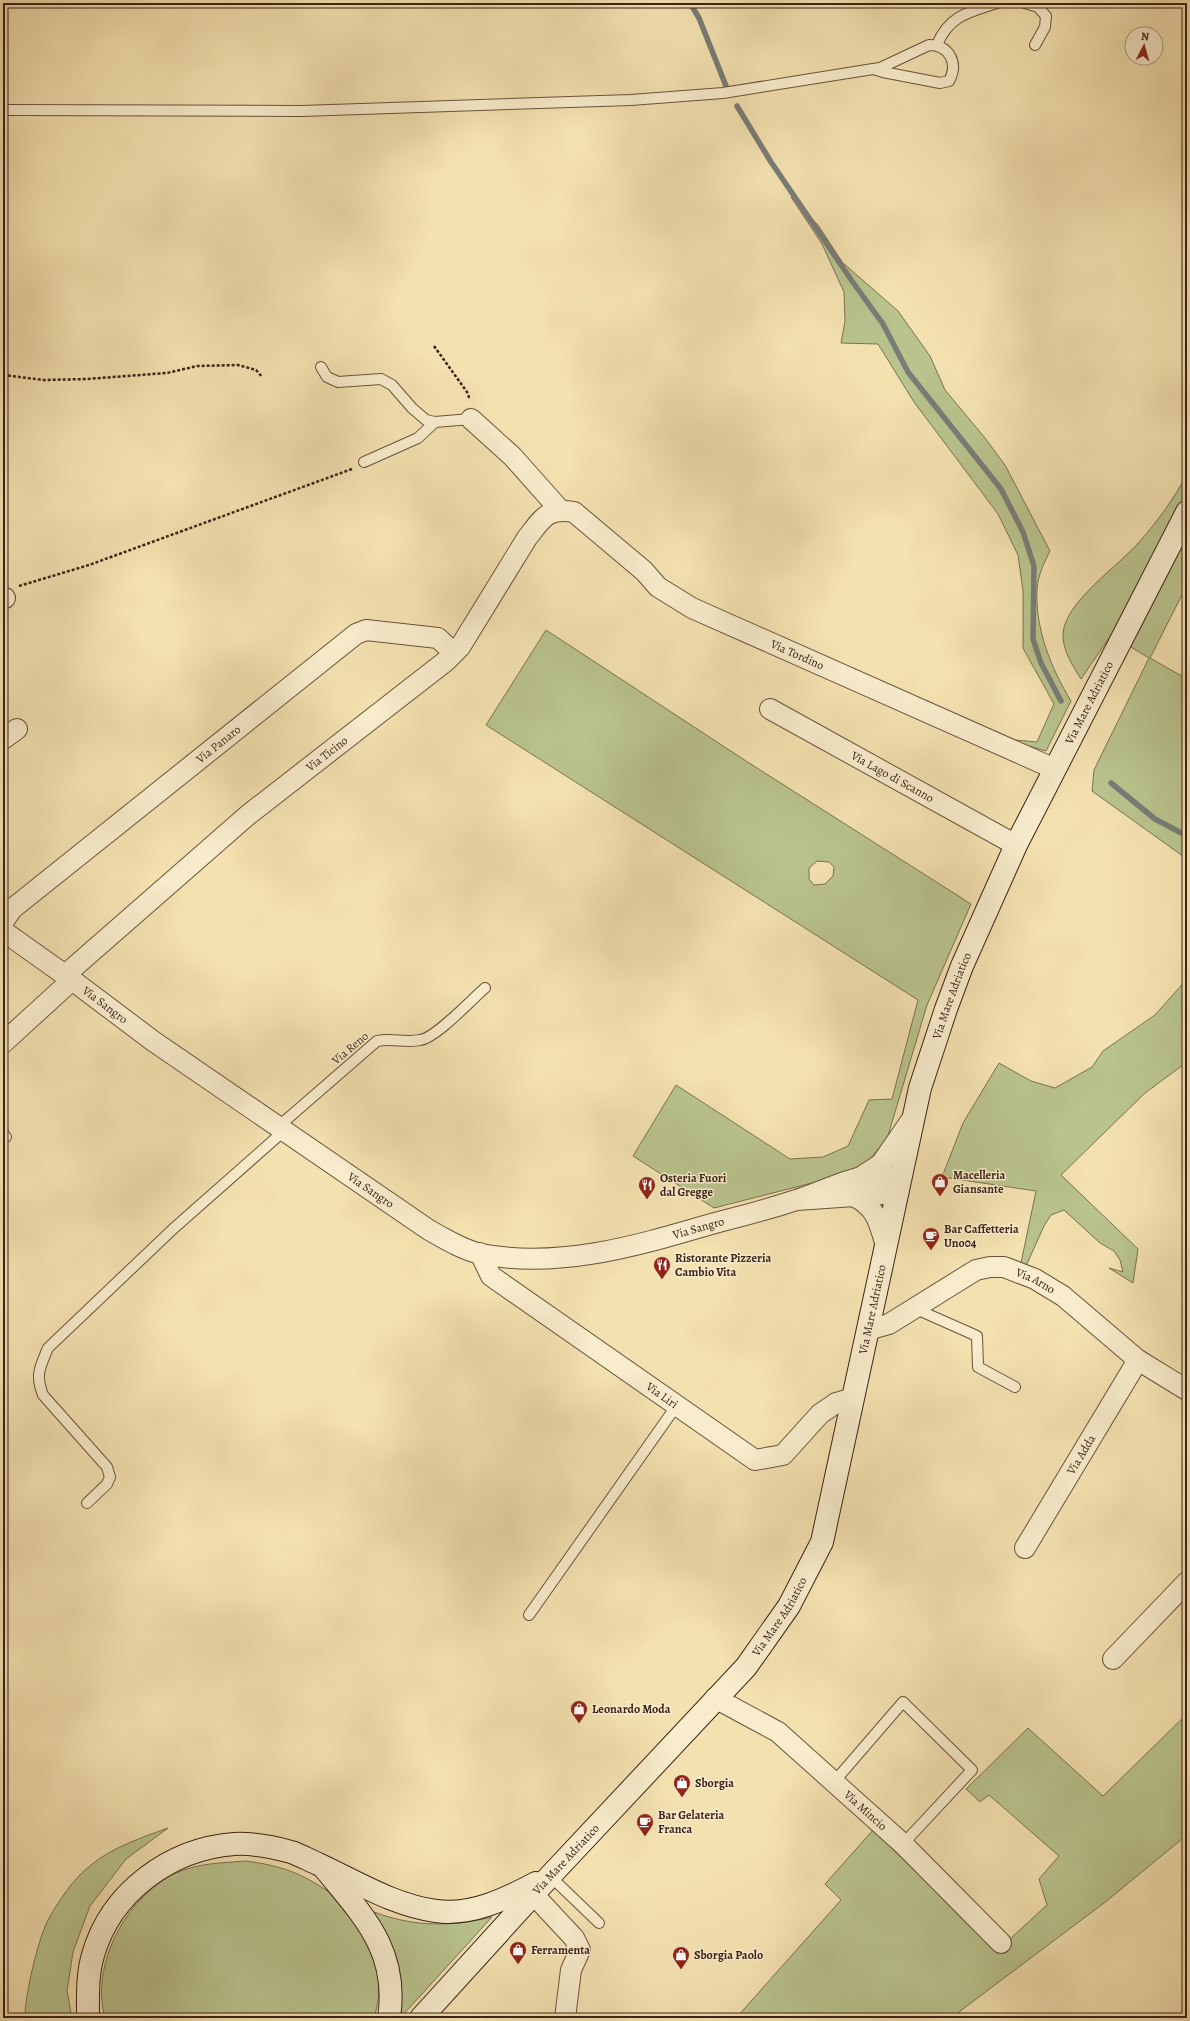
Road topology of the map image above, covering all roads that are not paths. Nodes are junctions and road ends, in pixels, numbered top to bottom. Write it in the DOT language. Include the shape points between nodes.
graph roads {
  1 [pos="997,3"];
  2 [pos="1025,3"];
  3 [pos="937,45"];
  4 [pos="1035,45"];
  5 [pos="873,69"];
  6 [pos="3,110"];
  7 [pos="321,367"];
  8 [pos="471,419"];
  9 [pos="435,422"];
  10 [pos="364,462"];
  11 [pos="560,510"];
  12 [pos="1187,512"];
  13 [pos="454,653"];
  14 [pos="770,709"];
  15 [pos="1055,769"];
  16 [pos="1016,845"];
  17 [pos="3,922"];
  18 [pos="3,931"];
  19 [pos="69,978"];
  20 [pos="485,988"];
  21 [pos="3,1043"];
  22 [pos="914,1116"];
  23 [pos="282,1128"];
  24 [pos="900,1180"];
  25 [pos="854,1189"];
  26 [pos="886,1246"];
  27 [pos="480,1254"];
  28 [pos="916,1309"];
  29 [pos="868,1330"];
  30 [pos="1138,1360"];
  31 [pos="1015,1387"];
  32 [pos="1187,1390"];
  33 [pos="853,1398"];
  34 [pos="677,1405"];
  35 [pos="87,1503"];
  36 [pos="1025,1548"];
  37 [pos="1187,1582"];
  38 [pos="529,1615"];
  39 [pos="1113,1659"];
  40 [pos="715,1698"];
  41 [pos="834,1782"];
  42 [pos="903,1844"];
  43 [pos="321,1865"];
  44 [pos="550,1876"];
  45 [pos="533,1894"];
  46 [pos="598,1923"];
  47 [pos="1001,1942"];
  48 [pos="88,2018"];
  49 [pos="390,2018"];
  50 [pos="421,2018"];
  51 [pos="565,2018"];
  1 -- 3 [label="lane" via="962,15 943,31"];
  2 -- 4 [label="lane" via="1038,7 1046,16 1045,28"];
  3 -- 5 [label="lane" via="929,45"];
  3 -- 5 [label="lane" via="948,52 954,66 949,81 931,82"];
  5 -- 6 [label="lane" via="723,93 631,100 301,110"];
  7 -- 9 [label="lane" via="327,377 338,382 381,379 392,385 426,420"];
  8 -- 9 [label="lane"];
  8 -- 11 [label="street" via="512,456"];
  9 -- 10 [label="lane" via="418,438"];
  11 -- 13 [label="street, Via Ticino" via="550,513 540,521 527,538"];
  11 -- 15 [label="street, Via Tordino" via="574,512 644,571 658,587 692,608"];
  12 -- 15 [label="main road, Via Mare Adriatico"];
  13 -- 17 [label="street, Via Panaro" via="438,638 366,630 356,634 12,909"];
  13 -- 19 [label="street, Via Ticino" via="248,815"];
  14 -- 16 [label="street, Via Lago di Scanno"];
  15 -- 16 [label="main road, Via Mare Adriatico"];
  16 -- 22 [label="main road, Via Mare Adriatico" via="962,966 920,1088"];
  18 -- 19 [label="street, Via Sangro"];
  19 -- 21 [label="street, Via Ticino"];
  19 -- 23 [label="street, Via Sangro" via="153,1041"];
  20 -- 23 [label="lane, Via Reno" via="433,1035 420,1040 377,1041"];
  22 -- 24 [label="main road, Via Mare Adriatico"];
  22 -- 25 [label="street, Via Sangro" via="881,1164"];
  23 -- 27 [label="street, Via Sangro" via="429,1230"];
  23 -- 35 [label="lane, Via Reno" via="48,1348 41,1364 38,1382 43,1395 107,1467 110,1477 107,1484"];
  24 -- 25 [label="street, Via Sangro" via="876,1175"];
  24 -- 26 [label="main road, Via Mare Adriatico"];
  25 -- 26 [label="street" via="878,1219"];
  25 -- 27 [label="street, Via Sangro" via="825,1189 797,1200 602,1252 531,1258"];
  26 -- 29 [label="main road, Via Mare Adriatico"];
  27 -- 34 [label="street, Via Liri" via="491,1276"];
  28 -- 29 [label="street, Via Arno" via="889,1324"];
  28 -- 30 [label="street, Via Arno" via="976,1270 1004,1267 1035,1279 1063,1296"];
  28 -- 31 [label="lane" via="977,1336 978,1367"];
  29 -- 33 [label="main road, Via Mare Adriatico"];
  30 -- 32 [label="street, Via Arno"];
  30 -- 36 [label="street, Via Adda"];
  33 -- 34 [label="street, Via Liri" via="836,1403 820,1414 783,1455 755,1460"];
  33 -- 40 [label="main road, Via Mare Adriatico" via="822,1542 789,1606 746,1667"];
  34 -- 38 [label="lane"];
  37 -- 39 [label="street"];
  40 -- 41 [label="street, Via Mincio" via="778,1732"];
  40 -- 44 [label="main road, Via Mare Adriatico"];
  41 -- 42 [label="street, Via Mincio"];
  41 -- 42 [label="lane" via="903,1702 972,1770"];
  42 -- 47 [label="street, Via Mincio"];
  43 -- 44 [label="main road" via="383,1897 437,1912 480,1907 508,1898"];
  43 -- 48 [label="main road" via="292,1852 264,1846 235,1844 207,1848 182,1855 167,1863 126,1896 101,1931 92,1956 88,1981"];
  43 -- 49 [label="main road" via="369,1924 380,1944 388,1964 391,1986"];
  44 -- 45 [label="main road, Via Mare Adriatico"];
  44 -- 46 [label="lane"];
  45 -- 50 [label="main road, Via Mare Adriatico"];
  45 -- 51 [label="street" via="574,1938 580,1950 571,1970"];
}
